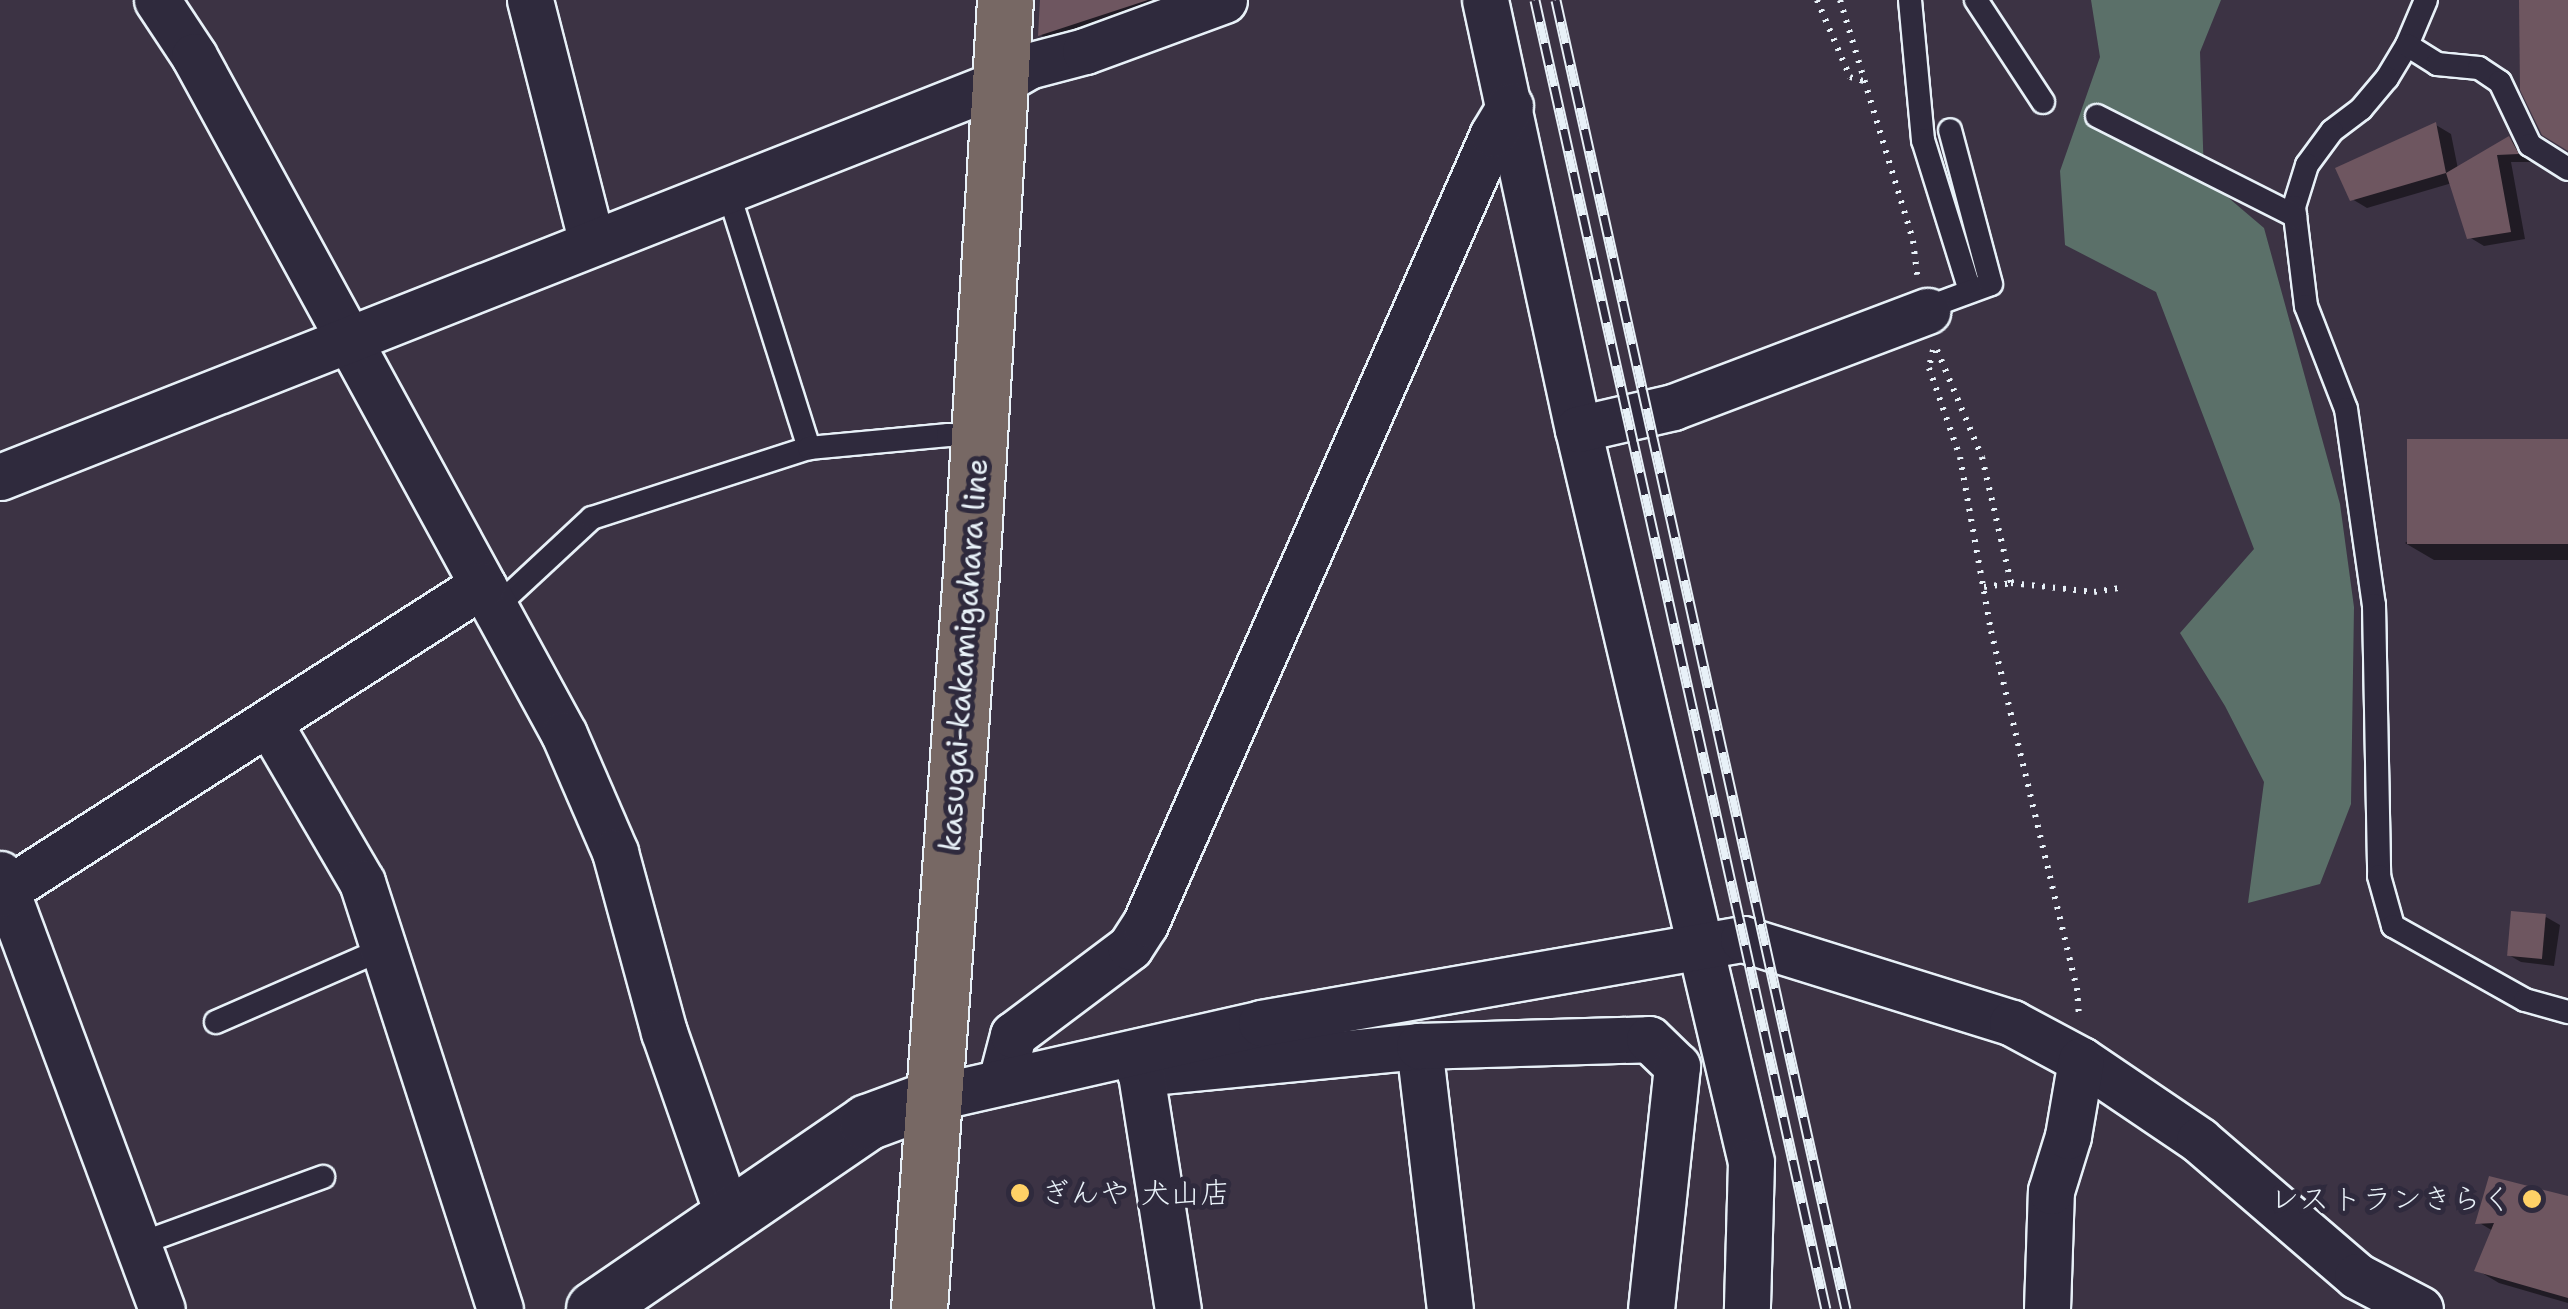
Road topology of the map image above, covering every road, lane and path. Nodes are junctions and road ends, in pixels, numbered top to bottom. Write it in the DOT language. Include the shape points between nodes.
graph roads {
  1 [pos="157,0"];
  2 [pos="530,0"];
  3 [pos="1005,0"];
  4 [pos="1224,0"];
  5 [pos="1485,0"];
  6 [pos="1817,0"];
  7 [pos="1840,0"];
  8 [pos="1910,0"];
  9 [pos="1976,0"];
  10 [pos="2426,0"];
  11 [pos="2408,45"];
  12 [pos="1868,82"];
  13 [pos="999,83"];
  14 [pos="2043,102"];
  15 [pos="1510,106"];
  16 [pos="2096,116"];
  17 [pos="1950,130"];
  18 [pos="2568,169"];
  19 [pos="727,188"];
  20 [pos="2295,216"];
  21 [pos="591,240"];
  22 [pos="1970,291"];
  23 [pos="1926,310"];
  24 [pos="348,337"];
  25 [pos="1578,429"];
  26 [pos="979,436"];
  27 [pos="810,448"];
  28 [pos="0,477"];
  29 [pos="2011,583"];
  30 [pos="1984,587"];
  31 [pos="2124,587"];
  32 [pos="488,596"];
  33 [pos="268,722"];
  34 [pos="2,886"];
  35 [pos="1702,945"];
  36 [pos="385,948"];
  37 [pos="2568,1012"];
  38 [pos="216,1022"];
  39 [pos="1418,1046"];
  40 [pos="2081,1060"];
  41 [pos="1137,1063"];
  42 [pos="1001,1082"];
  43 [pos="932,1098"];
  44 [pos="324,1176"];
  45 [pos="728,1216"];
  46 [pos="139,1244"];
  47 [pos="162,1309"];
  48 [pos="500,1309"];
  49 [pos="594,1309"];
  50 [pos="919,1309"];
  51 [pos="1178,1309"];
  52 [pos="1450,1309"];
  53 [pos="1651,1309"];
  54 [pos="1747,1309"];
  55 [pos="2048,1309"];
  56 [pos="2420,1309"];
  1 -- 24 [label="street"];
  2 -- 21 [label="street"];
  3 -- 13 [label="main road, kasugai-kakamigahara line"];
  4 -- 13 [label="street" via="1028,66"];
  5 -- 15 [label="street"];
  6 -- 12 [label="path" via="1850,76"];
  7 -- 12 [label="path"];
  8 -- 22 [label="lane" via="1923,140"];
  9 -- 14 [label="lane"];
  10 -- 11 [label="lane"];
  11 -- 18 [label="lane" via="2437,64 2478,68 2500,82 2530,145"];
  11 -- 20 [label="lane" via="2307,166"];
  12 -- 23 [label="path"];
  13 -- 19 [label="street"];
  13 -- 26 [label="main road, kasugai-kakamigahara line"];
  15 -- 25 [label="street"];
  15 -- 42 [label="street" via="1145,924 1130,946 1013,1035"];
  16 -- 20 [label="lane"];
  17 -- 22 [label="lane" via="1991,284"];
  19 -- 21 [label="street"];
  19 -- 27 [label="lane"];
  20 -- 37 [label="lane" via="2306,306 2346,409 2374,605 2379,876 2393,926 2525,1000"];
  21 -- 24 [label="street"];
  22 -- 23 [label="lane"];
  23 -- 25 [label="street" via="1674,406"];
  24 -- 28 [label="street"];
  24 -- 32 [label="street"];
  25 -- 35 [label="street"];
  26 -- 27 [label="lane"];
  26 -- 43 [label="main road, kasugai-kakamigahara line"];
  27 -- 32 [label="lane" via="592,518"];
  29 -- 30 [label="path"];
  29 -- 30 [label="path" via="1982,457 1934,345 1929,368 1960,457"];
  29 -- 31 [label="path" via="2094,592"];
  30 -- 40 [label="path" via="2078,988"];
  32 -- 33 [label="street"];
  32 -- 45 [label="street" via="564,734 616,852 664,1032"];
  33 -- 34 [label="street"];
  33 -- 36 [label="street" via="362,882"];
  34 -- 46 [label="street"];
  35 -- 40 [label="street" via="1743,938 1765,944 2012,1023"];
  35 -- 41 [label="street" via="1261,1023"];
  35 -- 54 [label="street" via="1751,1162"];
  36 -- 38 [label="lane"];
  36 -- 48 [label="street"];
  39 -- 41 [label="street"];
  39 -- 52 [label="street"];
  39 -- 53 [label="street" via="1649,1039 1678,1066"];
  40 -- 55 [label="street" via="2051,1191"];
  40 -- 56 [label="street" via="2199,1140 2357,1276"];
  41 -- 42 [label="street"];
  41 -- 51 [label="street"];
  42 -- 43 [label="street"];
  43 -- 45 [label="street" via="867,1122"];
  43 -- 50 [label="main road, kasugai-kakamigahara line"];
  44 -- 46 [label="lane"];
  45 -- 49 [label="street"];
  46 -- 47 [label="street"];
}
